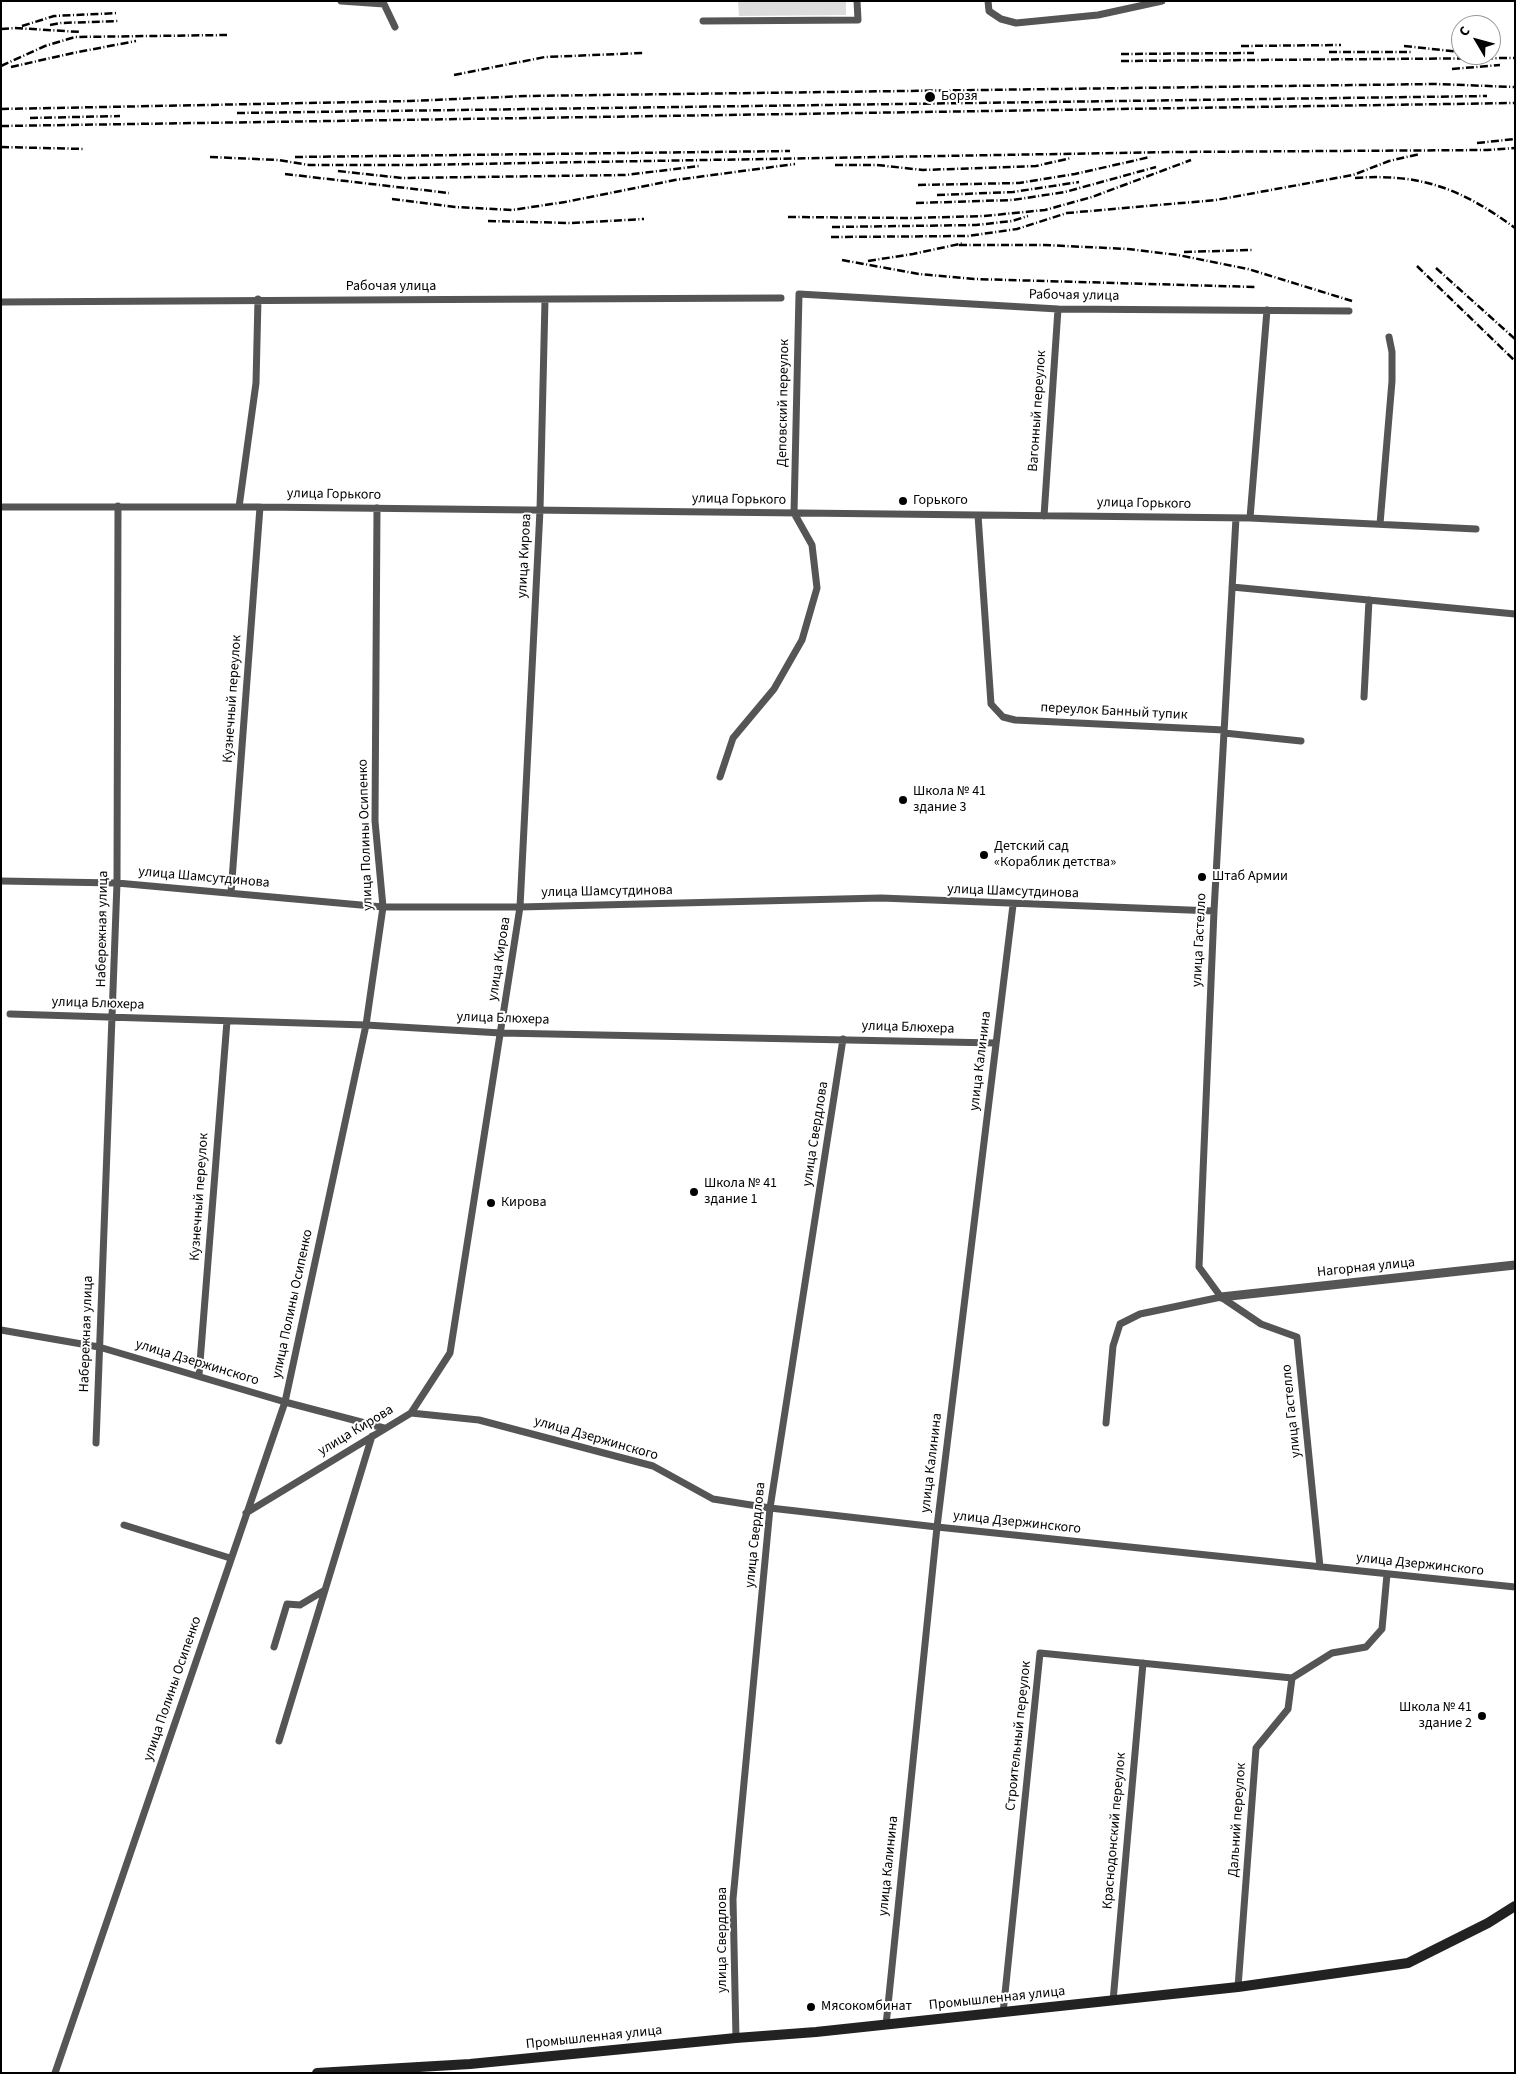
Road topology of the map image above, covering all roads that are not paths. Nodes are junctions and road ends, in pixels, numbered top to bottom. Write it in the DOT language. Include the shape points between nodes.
graph roads {
  1 [pos="341,1"];
  2 [pos="857,1"];
  3 [pos="988,1"];
  4 [pos="1162,1"];
  5 [pos="703,21"];
  6 [pos="395,27"];
  7 [pos="798,294"];
  8 [pos="781,298"];
  9 [pos="258,299"];
  10 [pos="545,300"];
  11 [pos="1,302"];
  12 [pos="1058,309"];
  13 [pos="1266,310"];
  14 [pos="1349,311"];
  15 [pos="1390,337"];
  16 [pos="118,506"];
  17 [pos="239,506"];
  18 [pos="1,507"];
  19 [pos="260,507"];
  20 [pos="376,508"];
  21 [pos="540,510"];
  22 [pos="794,513"];
  23 [pos="978,515"];
  24 [pos="1044,516"];
  25 [pos="1236,518"];
  26 [pos="1250,518"];
  27 [pos="1380,524"];
  28 [pos="1476,529"];
  29 [pos="1232,587"];
  30 [pos="1369,600"];
  31 [pos="1515,614"];
  32 [pos="1364,697"];
  33 [pos="1224,732"];
  34 [pos="1301,741"];
  35 [pos="720,777"];
  36 [pos="1,881"];
  37 [pos="117,883"];
  38 [pos="231,893"];
  39 [pos="1013,905"];
  40 [pos="383,907"];
  41 [pos="520,907"];
  42 [pos="1214,911"];
  43 [pos="10,1014"];
  44 [pos="113,1017"];
  45 [pos="227,1021"];
  46 [pos="366,1025"];
  47 [pos="501,1032"];
  48 [pos="843,1039"];
  49 [pos="996,1043"];
  50 [pos="1515,1266"];
  51 [pos="1221,1297"];
  52 [pos="1,1330"];
  53 [pos="99,1347"];
  54 [pos="199,1375"];
  55 [pos="285,1402"];
  56 [pos="411,1413"];
  57 [pos="1106,1423"];
  58 [pos="384,1428"];
  59 [pos="372,1436"];
  60 [pos="96,1444"];
  61 [pos="770,1508"];
  62 [pos="246,1513"];
  63 [pos="124,1525"];
  64 [pos="937,1527"];
  65 [pos="230,1558"];
  66 [pos="1320,1567"];
  67 [pos="1386,1574"];
  68 [pos="1515,1587"];
  69 [pos="325,1590"];
  70 [pos="274,1647"];
  71 [pos="1143,1663"];
  72 [pos="1292,1678"];
  73 [pos="279,1741"];
  74 [pos="1515,1906"];
  75 [pos="1238,1987"];
  76 [pos="1113,2001"];
  77 [pos="1003,2013"];
  78 [pos="886,2025"];
  79 [pos="736,2038"];
  80 [pos="469,2068"];
  81 [pos="55,2073"];
  82 [pos="317,2073"];
  1 -- 6 [label="street" via="384,4"];
  2 -- 5 [label="street" via="858,20"];
  3 -- 4 [label="street" via="989,11 1016,23 1098,15"];
  7 -- 12 [label="street, Рабочая улица"];
  7 -- 22 [label="street, Деповский переулок"];
  8 -- 10 [label="street, Рабочая улица"];
  9 -- 10 [label="street, Рабочая улица"];
  9 -- 11 [label="street, Рабочая улица"];
  9 -- 17 [label="street" via="256,383"];
  10 -- 21 [label="street, улица Кирова"];
  12 -- 13 [label="street, Рабочая улица"];
  12 -- 24 [label="street, Вагонный переулок"];
  13 -- 14 [label="street, Рабочая улица"];
  13 -- 26 [label="street"];
  15 -- 27 [label="street" via="1392,381"];
  16 -- 17 [label="street, улица Горького"];
  16 -- 18 [label="street, улица Горького"];
  16 -- 37 [label="street, Набережная улица"];
  17 -- 19 [label="street, улица Горького"];
  19 -- 20 [label="street, улица Горького"];
  19 -- 38 [label="street, Кузнечный переулок"];
  20 -- 21 [label="street, улица Горького"];
  20 -- 40 [label="street, улица Полины Осипенко" via="375,821"];
  21 -- 22 [label="street, улица Горького"];
  21 -- 41 [label="street, улица Кирова"];
  22 -- 23 [label="street, улица Горького"];
  22 -- 35 [label="street" via="812,545 817,588 802,640 774,689 733,738"];
  23 -- 24 [label="street, улица Горького"];
  23 -- 33 [label="street, переулок Банный тупик" via="991,704 1003,717"];
  24 -- 25 [label="street, улица Горького"];
  25 -- 26 [label="street, улица Горького"];
  25 -- 29 [label="street, улица Гастелло"];
  26 -- 27 [label="street, улица Горького"];
  27 -- 28 [label="street, улица Горького"];
  29 -- 30 [label="street"];
  29 -- 33 [label="street, улица Гастелло"];
  30 -- 31 [label="street"];
  30 -- 32 [label="street"];
  33 -- 34 [label="street, переулок Банный тупик"];
  33 -- 42 [label="street, улица Гастелло"];
  36 -- 37 [label="street, улица Шамсутдинова"];
  37 -- 38 [label="street, улица Шамсутдинова"];
  37 -- 44 [label="street, Набережная улица"];
  38 -- 40 [label="street, улица Шамсутдинова"];
  39 -- 41 [label="street, улица Шамсутдинова" via="881,898"];
  39 -- 42 [label="street, улица Шамсутдинова"];
  39 -- 49 [label="street, улица Калинина"];
  40 -- 41 [label="street, улица Шамсутдинова"];
  40 -- 46 [label="street, улица Полины Осипенко"];
  41 -- 47 [label="street, улица Кирова"];
  42 -- 51 [label="street, улица Гастелло" via="1199,1267"];
  43 -- 44 [label="street, улица Блюхера"];
  44 -- 45 [label="street, улица Блюхера"];
  44 -- 53 [label="street, Набережная улица"];
  45 -- 46 [label="street, улица Блюхера"];
  45 -- 54 [label="street, Кузнечный переулок"];
  46 -- 47 [label="street, улица Блюхера"];
  46 -- 55 [label="street, улица Полины Осипенко"];
  47 -- 48 [label="street, улица Блюхера"];
  47 -- 56 [label="street, улица Кирова" via="450,1353"];
  48 -- 49 [label="street, улица Блюхера"];
  48 -- 61 [label="street, улица Свердлова"];
  49 -- 64 [label="street, улица Калинина"];
  50 -- 51 [label="street, Нагорная улица"];
  51 -- 57 [label="street" via="1140,1314 1120,1324 1113,1346"];
  51 -- 66 [label="street, улица Гастелло" via="1261,1324 1297,1337"];
  52 -- 53 [label="street, улица Дзержинского"];
  53 -- 54 [label="street, улица Дзержинского"];
  53 -- 60 [label="street, Набережная улица"];
  54 -- 55 [label="street, улица Дзержинского"];
  55 -- 58 [label="street, улица Дзержинского"];
  55 -- 62 [label="street, улица Полины Осипенко"];
  56 -- 58 [label="street, улица Кирова"];
  56 -- 61 [label="street, улица Дзержинского" via="479,1420 643,1463 712,1499"];
  58 -- 59 [label="street, улица Кирова"];
  59 -- 62 [label="street, улица Кирова"];
  59 -- 69 [label="street"];
  61 -- 64 [label="street, улица Дзержинского"];
  61 -- 79 [label="street, улица Свердлова" via="733,1899"];
  62 -- 65 [label="street, улица Полины Осипенко"];
  63 -- 65 [label="street"];
  64 -- 66 [label="street, улица Дзержинского"];
  64 -- 78 [label="street, улица Калинина"];
  65 -- 81 [label="street, улица Полины Осипенко"];
  66 -- 67 [label="street, улица Дзержинского"];
  67 -- 68 [label="street, улица Дзержинского"];
  67 -- 72 [label="street" via="1382,1629 1366,1647 1332,1653"];
  69 -- 70 [label="street" via="300,1606 287,1604"];
  69 -- 73 [label="street"];
  71 -- 72 [label="street, Строительный переулок"];
  71 -- 76 [label="street, Краснодонский переулок"];
  71 -- 77 [label="street, Строительный переулок" via="1040,1653"];
  72 -- 75 [label="street, Дальний переулок" via="1288,1709 1256,1748"];
  74 -- 75 [label="main road, Промышленная улица" via="1408,1963"];
  75 -- 76 [label="main road, Промышленная улица"];
  76 -- 77 [label="main road, Промышленная улица"];
  77 -- 78 [label="main road, Промышленная улица"];
  78 -- 79 [label="main road, Промышленная улица"];
  79 -- 80 [label="main road, Промышленная улица"];
  80 -- 82 [label="main road, Промышленная улица"];
}
